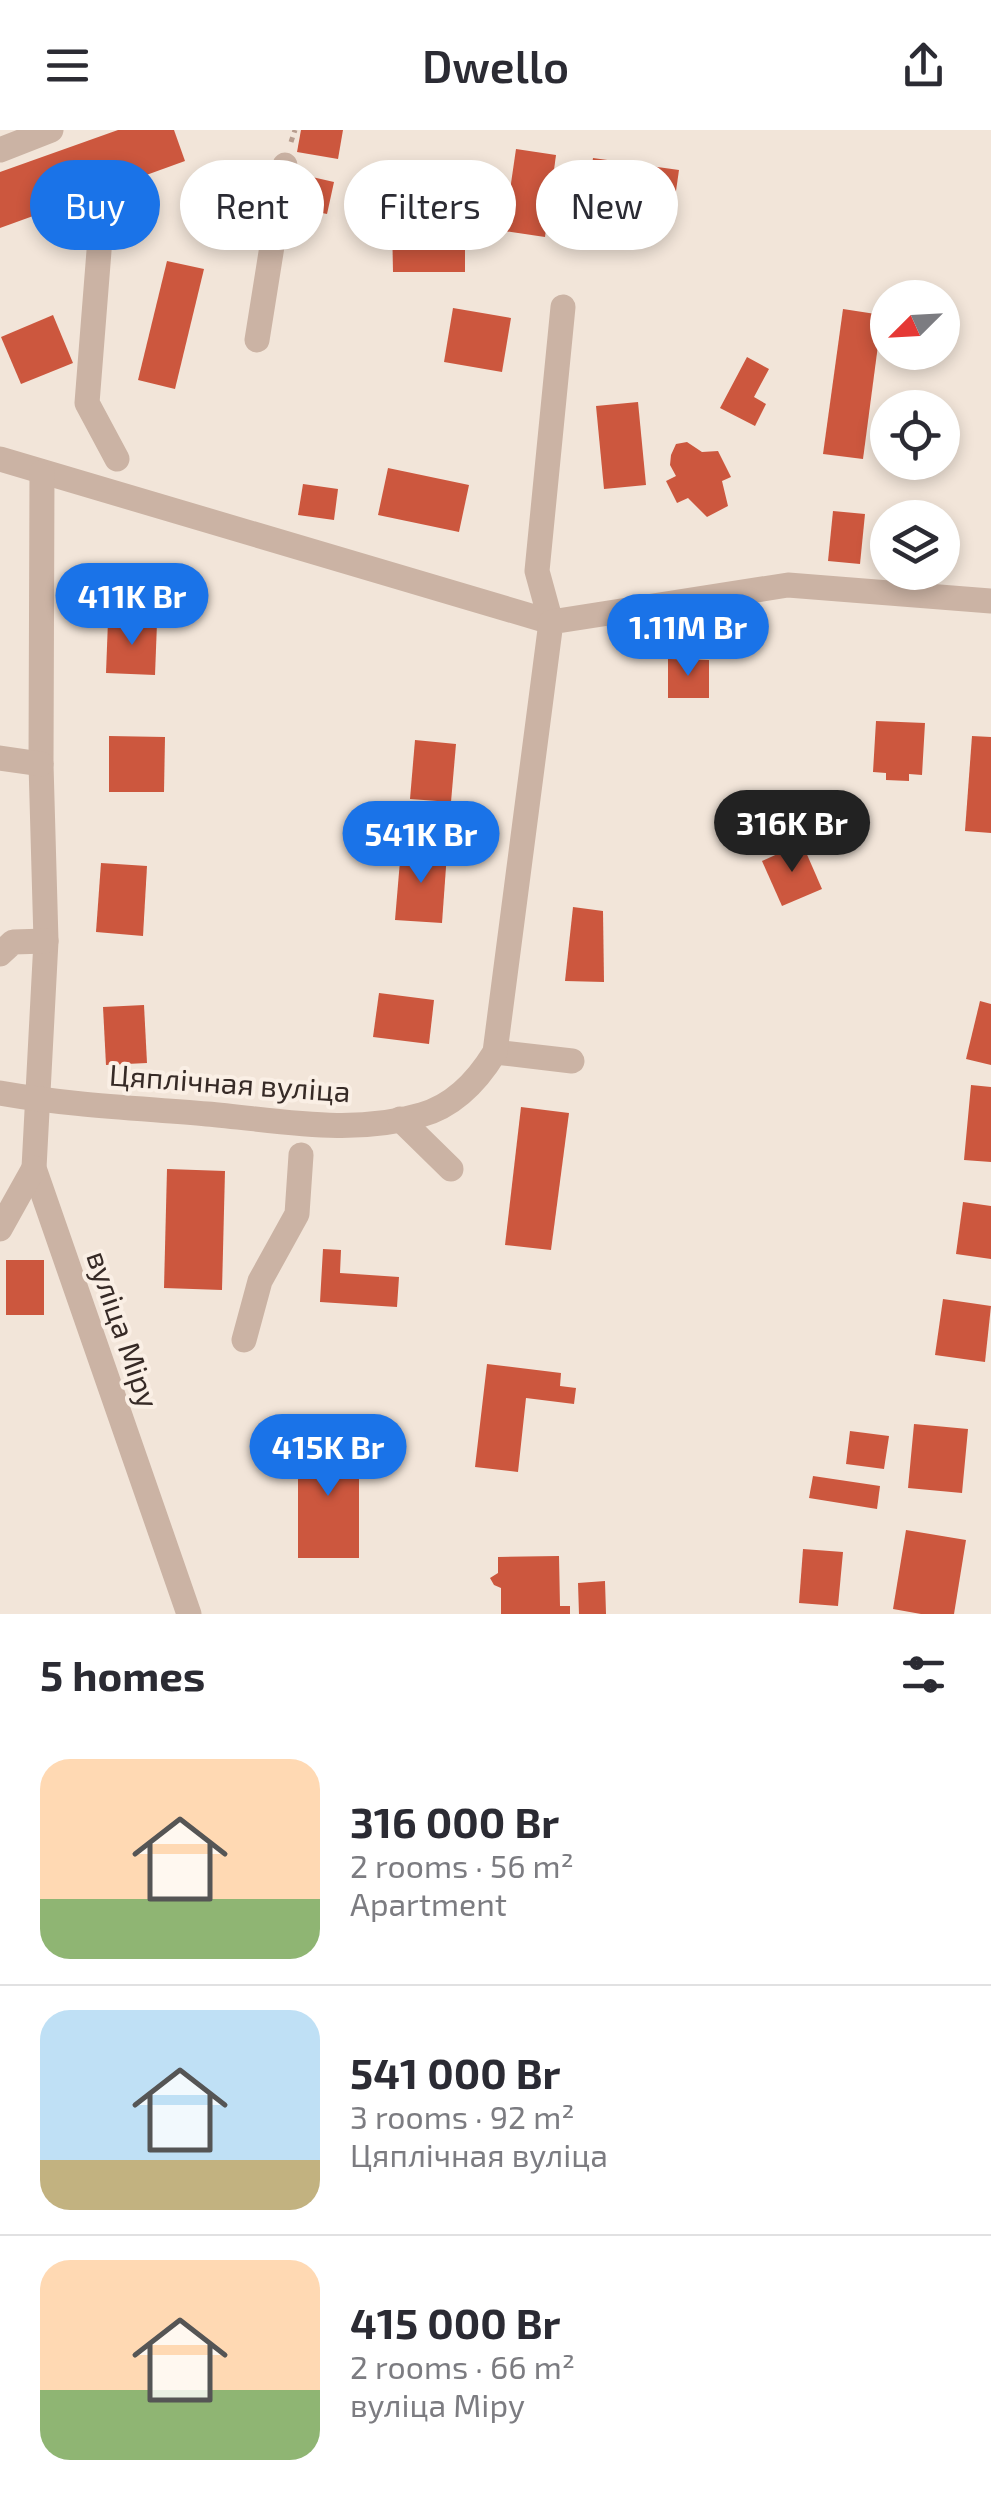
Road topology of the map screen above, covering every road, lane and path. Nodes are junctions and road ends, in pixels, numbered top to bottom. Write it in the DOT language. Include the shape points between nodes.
graph roads {
  1 [pos="50,130"];
  2 [pos="0,150"];
  3 [pos="99,250"];
  4 [pos="271,250"];
  5 [pos="563,306"];
  6 [pos="257,340"];
  7 [pos="117,458"];
  8 [pos="0,460"];
  9 [pos="42,472"];
  10 [pos="991,601"];
  11 [pos="551,622"];
  12 [pos="0,758"];
  13 [pos="41,764"];
  14 [pos="46,941"];
  15 [pos="0,954"];
  16 [pos="495,1052"];
  17 [pos="572,1061"];
  18 [pos="0,1093"];
  19 [pos="39,1100"];
  20 [pos="400,1120"];
  21 [pos="302,1155"];
  22 [pos="34,1168"];
  23 [pos="451,1169"];
  24 [pos="0,1229"];
  25 [pos="244,1340"];
  26 [pos="189,1614"];
  1 -- 2 [label="street"];
  3 -- 7 [label="street" via="87,404"];
  4 -- 6 [label="street"];
  5 -- 11 [label="street" via="536,571"];
  8 -- 9 [label="street"];
  9 -- 11 [label="street"];
  9 -- 13 [label="street, вуліца Міру"];
  10 -- 11 [label="street" via="788,586"];
  11 -- 16 [label="street"];
  12 -- 13 [label="street"];
  13 -- 14 [label="street, вуліца Міру"];
  14 -- 15 [label="street" via="13,942"];
  14 -- 19 [label="street, вуліца Міру"];
  16 -- 17 [label="street"];
  16 -- 20 [label="street, Цяплічная вуліца" via="454,1098"];
  18 -- 19 [label="street"];
  19 -- 20 [label="street, Цяплічная вуліца" via="296,1124"];
  19 -- 22 [label="street, вуліца Міру"];
  20 -- 23 [label="street"];
  21 -- 25 [label="street" via="298,1214 260,1282"];
  22 -- 24 [label="street"];
  22 -- 26 [label="street, вуліца Міру"];
}
